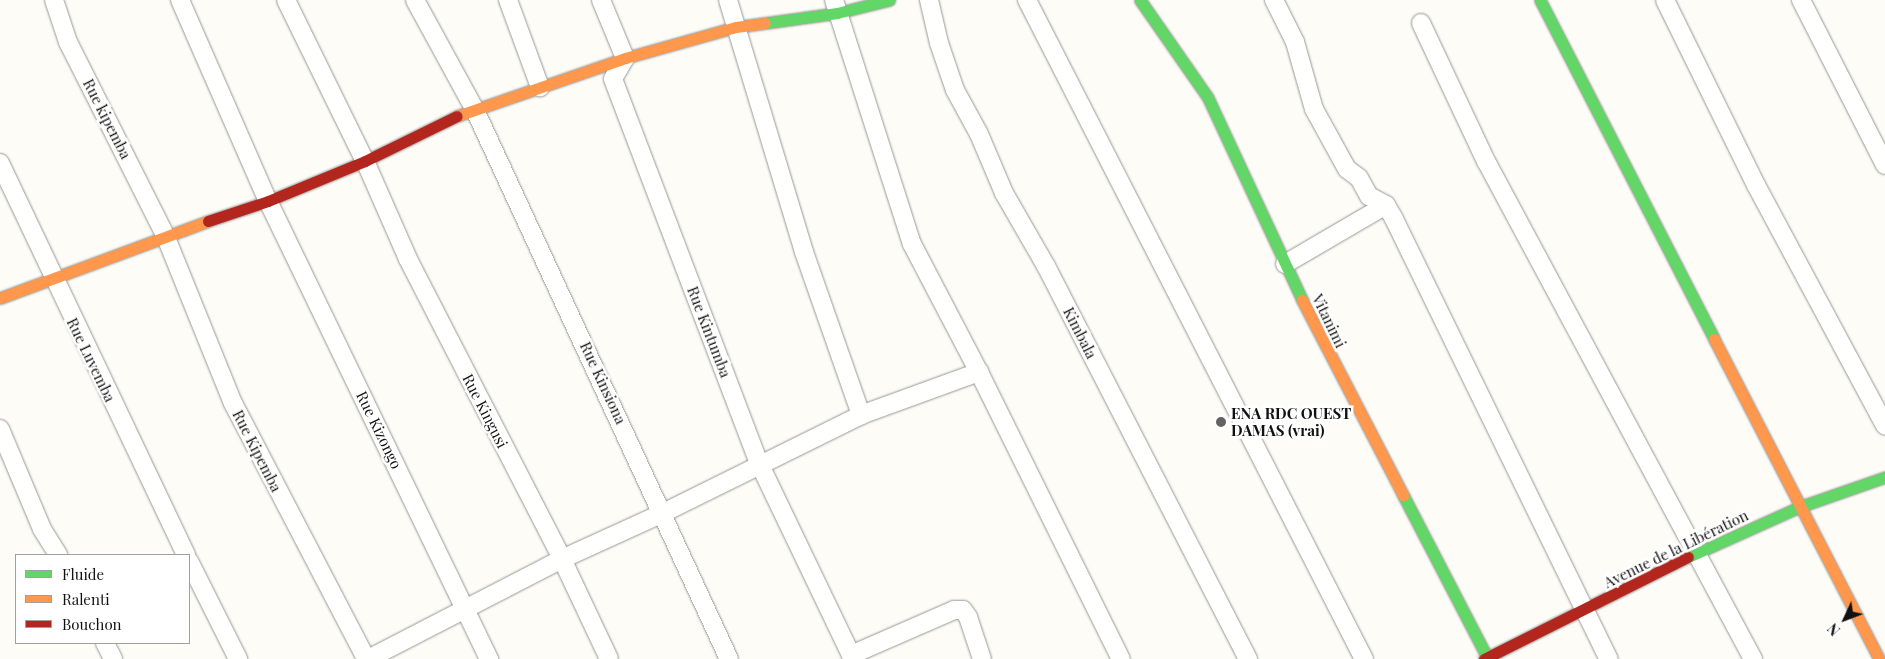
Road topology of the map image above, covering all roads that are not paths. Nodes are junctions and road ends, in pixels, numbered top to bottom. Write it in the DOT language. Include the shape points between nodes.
graph roads {
  1 [pos="54,0"];
  2 [pos="180,0"];
  3 [pos="286,0"];
  4 [pos="415,0"];
  5 [pos="508,0"];
  6 [pos="601,0"];
  7 [pos="728,0"];
  8 [pos="889,0"];
  9 [pos="929,0"];
  10 [pos="1027,0"];
  11 [pos="1140,0"];
  12 [pos="1274,0"];
  13 [pos="1540,0"];
  14 [pos="1665,0"];
  15 [pos="1801,0"];
  16 [pos="836,6"];
  17 [pos="1421,23"];
  18 [pos="736,27"];
  19 [pos="624,58"];
  20 [pos="540,87"];
  21 [pos="474,108"];
  22 [pos="365,161"];
  23 [pos="0,164"];
  24 [pos="1885,165"];
  25 [pos="268,201"];
  26 [pos="1386,205"];
  27 [pos="165,235"];
  28 [pos="1285,264"];
  29 [pos="53,280"];
  30 [pos="0,298"];
  31 [pos="979,372"];
  32 [pos="861,415"];
  33 [pos="1885,426"];
  34 [pos="0,429"];
  35 [pos="760,465"];
  36 [pos="1885,477"];
  37 [pos="1799,507"];
  38 [pos="663,513"];
  39 [pos="1696,553"];
  40 [pos="57,554"];
  41 [pos="186,554"];
  42 [pos="562,558"];
  43 [pos="190,563"];
  44 [pos="465,607"];
  45 [pos="1583,611"];
  46 [pos="105,644"];
  47 [pos="852,657"];
  48 [pos="113,659"];
  49 [pos="238,659"];
  50 [pos="367,659"];
  51 [pos="489,659"];
  52 [pos="609,659"];
  53 [pos="728,659"];
  54 [pos="982,659"];
  55 [pos="1121,659"];
  56 [pos="1248,659"];
  57 [pos="1364,659"];
  58 [pos="1486,659"];
  59 [pos="1609,659"];
  60 [pos="1753,659"];
  61 [pos="1879,659"];
  1 -- 27 [label="street, Rue kipemba" via="68,42"];
  2 -- 25 [label="street, Rue Kizongo"];
  3 -- 22 [label="street, Rue Kingusi"];
  4 -- 21 [label="street, Rue Kinsiona"];
  5 -- 20 [label="street"];
  6 -- 19 [label="street"];
  7 -- 18 [label="street"];
  8 -- 16 [label="main road"];
  9 -- 56 [label="street, Kimbala" via="955,90 979,134 1004,193 1046,266"];
  10 -- 57 [label="street"];
  11 -- 28 [label="main road, Vitanimi" via="1208,98"];
  12 -- 26 [label="street" via="1295,42 1314,109 1347,169 1359,178 1369,196"];
  13 -- 37 [label="main road"];
  14 -- 33 [label="street" via="1756,185"];
  15 -- 24 [label="street"];
  16 -- 18 [label="main road"];
  16 -- 31 [label="street" via="912,244"];
  17 -- 39 [label="street" via="1486,161"];
  18 -- 19 [label="main road"];
  18 -- 32 [label="street" via="804,252"];
  19 -- 20 [label="main road"];
  19 -- 35 [label="street, Rue Kintumba" via="613,78"];
  20 -- 21 [label="main road"];
  21 -- 22 [label="main road"];
  21 -- 38 [label="street, Rue Kinsiona"];
  22 -- 25 [label="main road"];
  22 -- 42 [label="street, Rue Kingusi" via="408,260"];
  23 -- 29 [label="street, Rue Luvemba"];
  25 -- 27 [label="main road"];
  25 -- 44 [label="street, Rue Kizongo"];
  26 -- 28 [label="street"];
  26 -- 45 [label="street"];
  27 -- 29 [label="main road"];
  27 -- 50 [label="street, Rue Kipemba" via="233,403"];
  28 -- 58 [label="main road, Vitanimi"];
  29 -- 30 [label="main road"];
  29 -- 41 [label="street, Rue Luvemba"];
  31 -- 32 [label="street"];
  31 -- 55 [label="street"];
  32 -- 35 [label="street"];
  34 -- 40 [label="street" via="42,529"];
  35 -- 38 [label="street"];
  35 -- 47 [label="street, Rue Kintumba"];
  36 -- 37 [label="main road, Avenue de la Libération"];
  37 -- 39 [label="main road, Avenue de la Libération"];
  37 -- 61 [label="main road"];
  38 -- 42 [label="street"];
  38 -- 53 [label="street, Rue Kinsiona"];
  39 -- 45 [label="main road, Avenue de la Libération"];
  39 -- 60 [label="street"];
  42 -- 44 [label="street"];
  42 -- 52 [label="street, Rue Kingusi"];
  43 -- 49 [label="street"];
  44 -- 50 [label="street"];
  44 -- 51 [label="street, Rue Kizongo"];
  45 -- 58 [label="main road, Avenue de la Libération"];
  45 -- 59 [label="street"];
  46 -- 48 [label="street"];
  47 -- 54 [label="street" via="954,610 963,610"];
}
